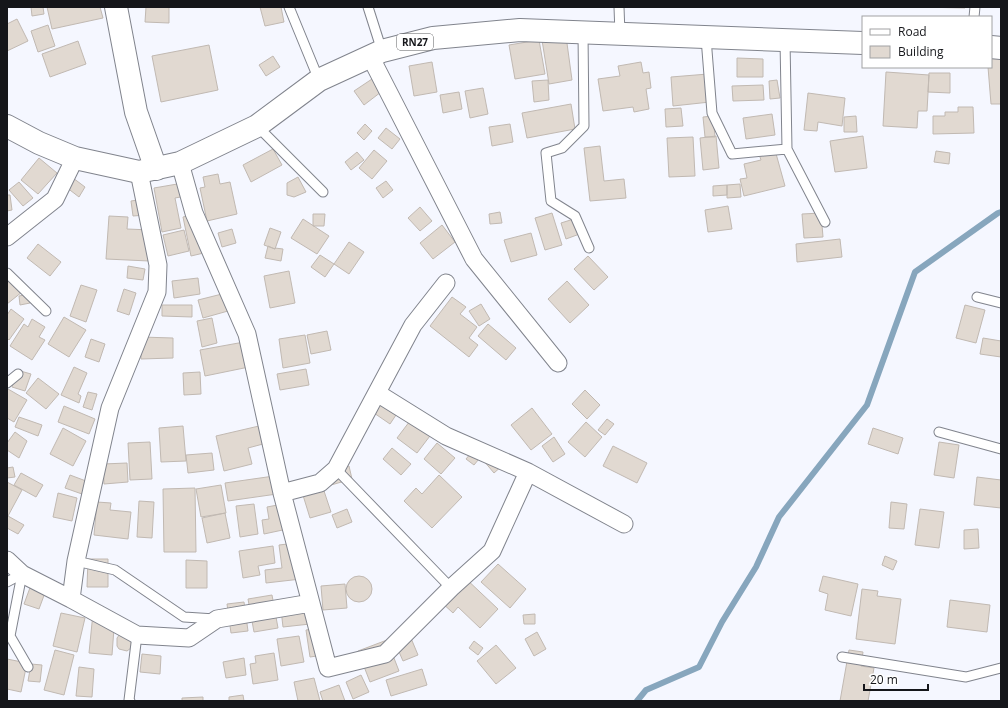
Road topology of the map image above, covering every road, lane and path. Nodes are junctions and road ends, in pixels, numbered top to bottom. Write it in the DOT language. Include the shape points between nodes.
graph roads {
  1 [pos="116,7"];
  2 [pos="289,7"];
  3 [pos="368,7"];
  4 [pos="619,7"];
  5 [pos="583,33"];
  6 [pos="620,34"];
  7 [pos="706,38"];
  8 [pos="785,41"];
  9 [pos="862,43"];
  10 [pos="376,54"];
  11 [pos="319,80"];
  12 [pos="7,126"];
  13 [pos="256,126"];
  14 [pos="787,149"];
  15 [pos="75,158"];
  16 [pos="180,163"];
  17 [pos="148,170"];
  18 [pos="323,192"];
  19 [pos="825,222"];
  20 [pos="7,237"];
  21 [pos="589,248"];
  22 [pos="7,273"];
  23 [pos="446,283"];
  24 [pos="977,297"];
  25 [pos="1001,303"];
  26 [pos="46,311"];
  27 [pos="558,363"];
  28 [pos="18,374"];
  29 [pos="7,383"];
  30 [pos="377,393"];
  31 [pos="939,432"];
  32 [pos="1001,449"];
  33 [pos="336,469"];
  34 [pos="528,472"];
  35 [pos="282,493"];
  36 [pos="624,524"];
  37 [pos="7,560"];
  38 [pos="76,560"];
  39 [pos="22,574"];
  40 [pos="7,582"];
  41 [pos="451,588"];
  42 [pos="71,599"];
  43 [pos="311,603"];
  44 [pos="217,619"];
  45 [pos="137,635"];
  46 [pos="842,657"];
  47 [pos="28,667"];
  48 [pos="1001,668"];
  49 [pos="130,701"];
  1 -- 17 [label="main road"];
  2 -- 11 [label="lane"];
  3 -- 10 [label="lane"];
  4 -- 6 [label="lane"];
  5 -- 6 [label="main road, RN27"];
  5 -- 10 [label="main road, RN27" via="520,30 433,38"];
  5 -- 21 [label="lane" via="584,126 562,148 546,153 552,201 575,216"];
  6 -- 7 [label="main road, RN27"];
  7 -- 8 [label="main road, RN27"];
  7 -- 14 [label="lane" via="712,113 732,154"];
  8 -- 9 [label="main road, RN27"];
  8 -- 14 [label="lane"];
  10 -- 11 [label="main road, RN27"];
  10 -- 27 [label="street" via="474,259"];
  11 -- 13 [label="main road, RN27"];
  12 -- 15 [label="main road, RN27"];
  13 -- 16 [label="main road, RN27"];
  13 -- 18 [label="lane"];
  14 -- 19 [label="lane"];
  15 -- 17 [label="main road, RN27"];
  15 -- 20 [label="street" via="55,198"];
  16 -- 17 [label="main road, RN27"];
  16 -- 35 [label="street" via="194,213 247,334"];
  17 -- 38 [label="street" via="158,265 157,292 110,408"];
  22 -- 26 [label="lane"];
  23 -- 30 [label="street" via="413,325"];
  24 -- 25 [label="lane"];
  28 -- 29 [label="lane"];
  30 -- 33 [label="street"];
  30 -- 34 [label="street" via="446,436"];
  31 -- 32 [label="lane"];
  33 -- 35 [label="street" via="320,483"];
  33 -- 41 [label="lane"];
  34 -- 36 [label="street"];
  34 -- 41 [label="street" via="492,551"];
  35 -- 43 [label="street"];
  37 -- 39 [label="street"];
  38 -- 42 [label="street"];
  38 -- 44 [label="lane" via="115,570 184,617"];
  39 -- 40 [label="lane"];
  39 -- 42 [label="street"];
  39 -- 47 [label="lane" via="10,636"];
  41 -- 43 [label="street" via="385,654 328,668"];
  42 -- 45 [label="street"];
  43 -- 44 [label="street"];
  44 -- 45 [label="street" via="188,638"];
  45 -- 49 [label="lane"];
  46 -- 48 [label="lane" via="966,677"];
}
